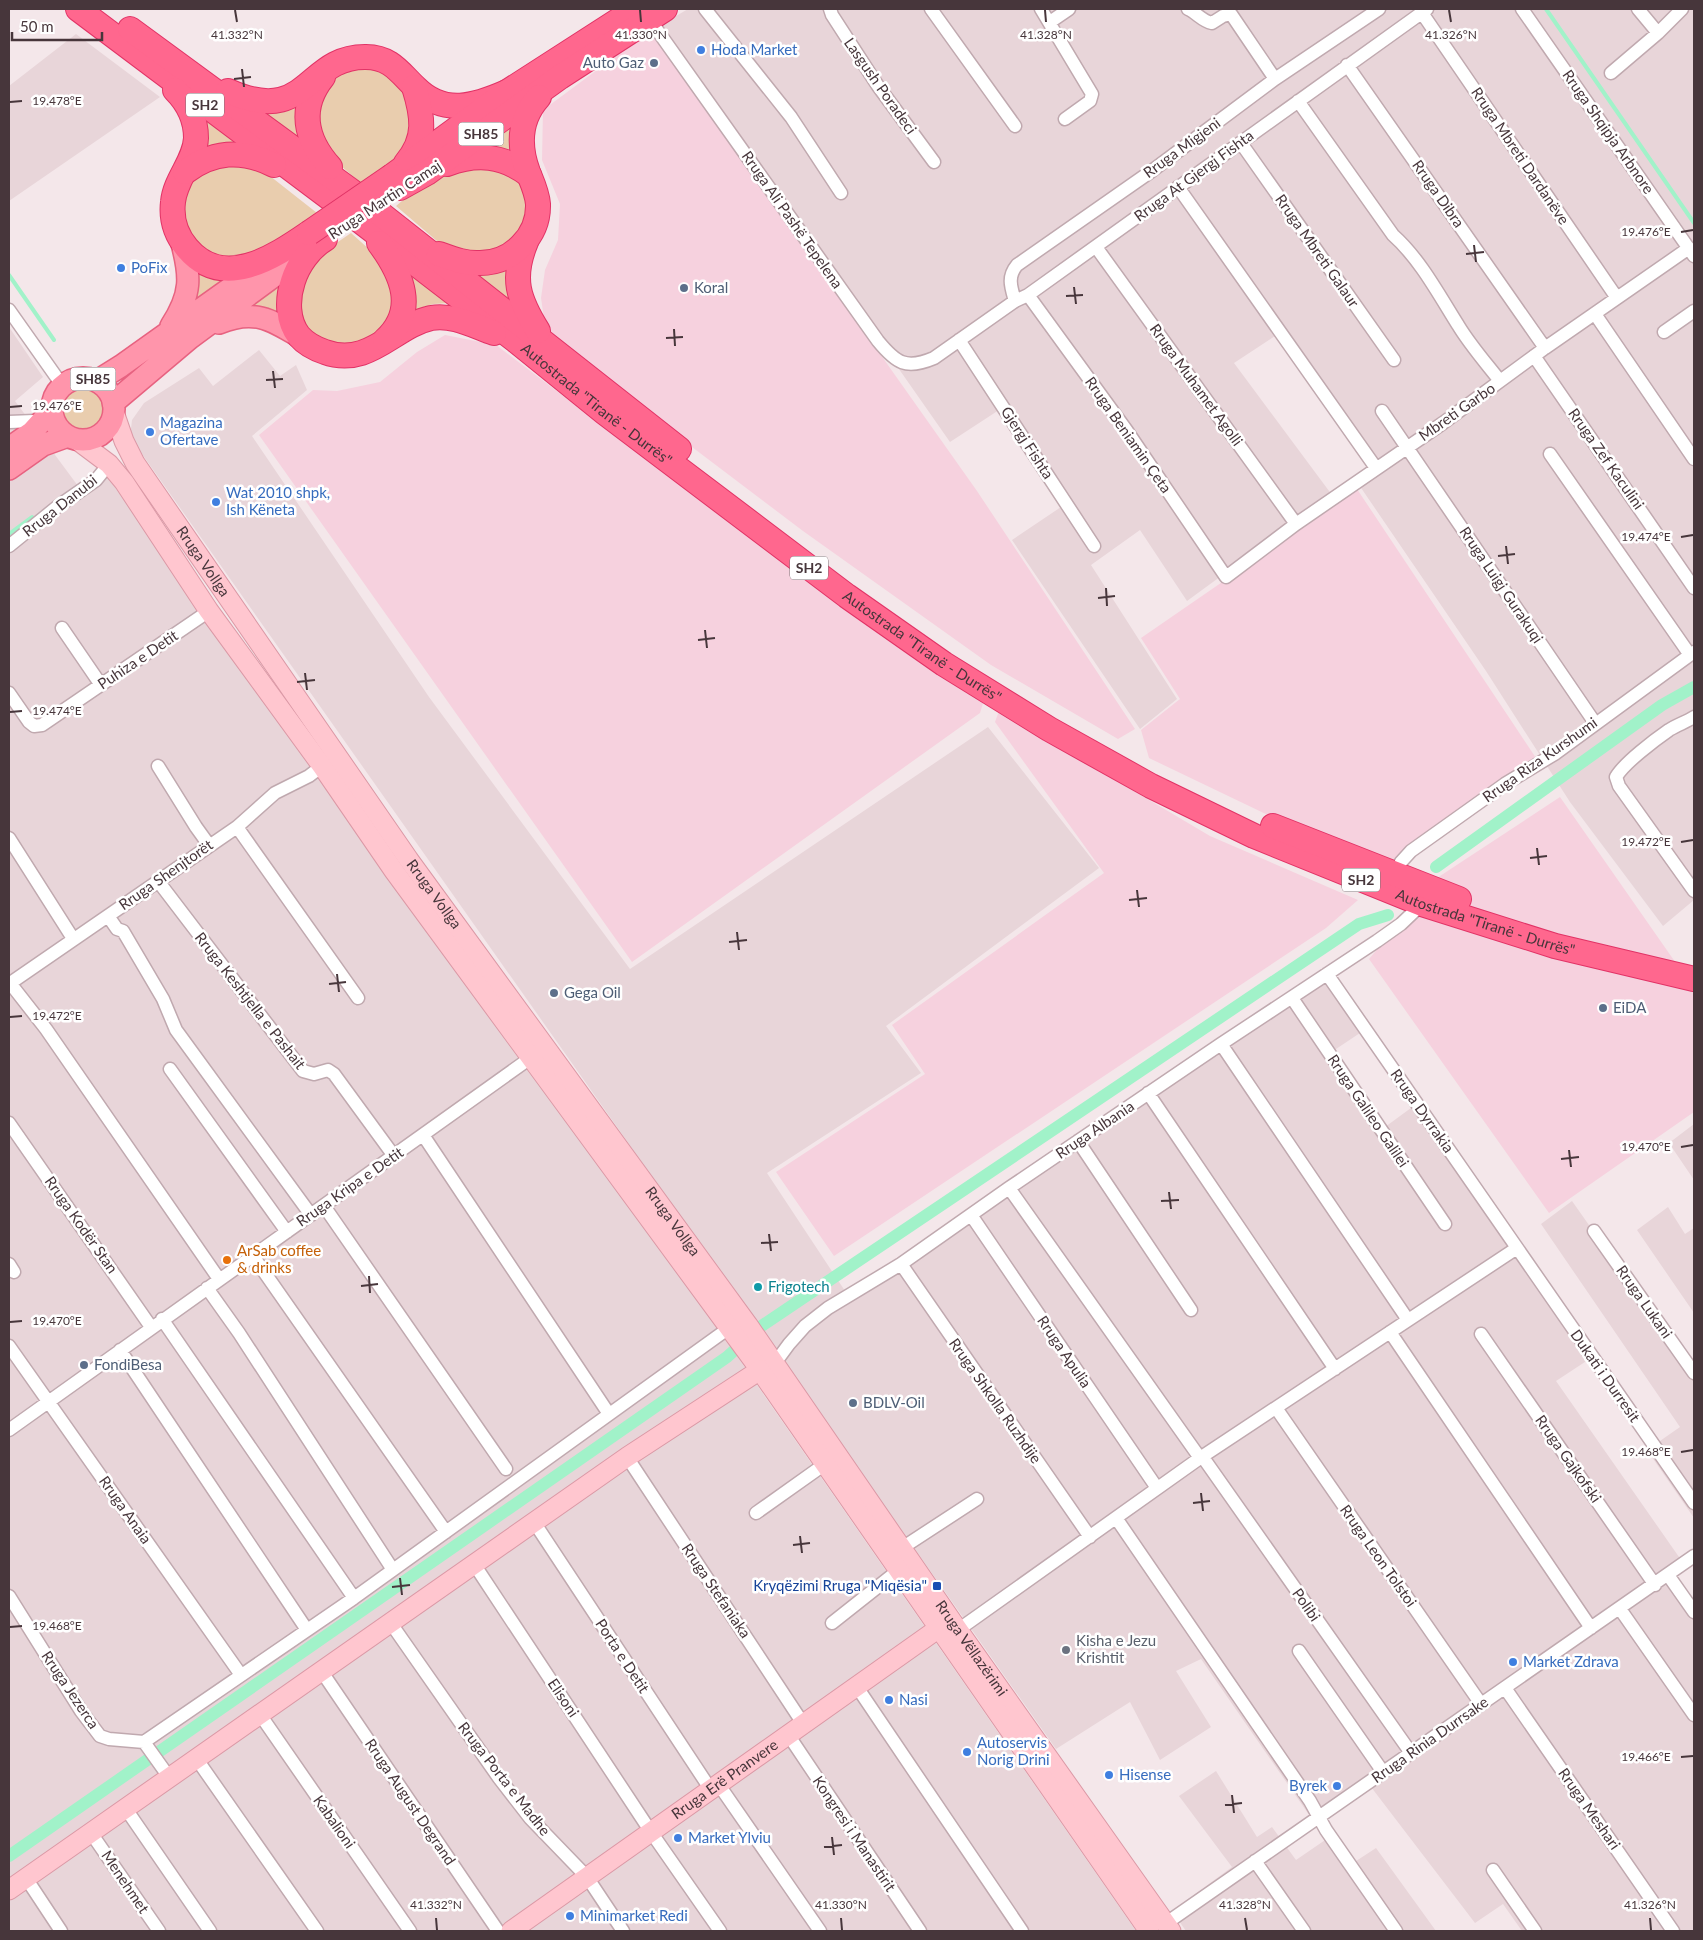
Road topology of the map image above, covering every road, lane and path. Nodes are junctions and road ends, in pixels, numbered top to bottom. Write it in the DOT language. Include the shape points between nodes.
graph roads {
  1 [pos="78,9"];
  2 [pos="705,9"];
  3 [pos="830,9"];
  4 [pos="931,9"];
  5 [pos="1041,9"];
  6 [pos="1069,9"];
  7 [pos="1188,9"];
  8 [pos="1379,9"];
  9 [pos="1522,9"];
  10 [pos="1638,9"];
  11 [pos="1682,9"];
  12 [pos="1425,11"];
  13 [pos="651,12"];
  14 [pos="102,17"];
  15 [pos="1050,22"];
  16 [pos="1658,33"];
  17 [pos="1348,65"];
  18 [pos="332,67"];
  19 [pos="193,73"];
  20 [pos="1611,73"];
  21 [pos="560,77"];
  22 [pos="1275,80"];
  23 [pos="414,87"];
  24 [pos="507,92"];
  25 [pos="1298,101"];
  26 [pos="1065,119"];
  27 [pos="1015,126"];
  28 [pos="1241,143"];
  29 [pos="934,162"];
  30 [pos="185,172"];
  31 [pos="427,173"];
  32 [pos="529,175"];
  33 [pos="398,178"];
  34 [pos="310,184"];
  35 [pos="1178,187"];
  36 [pos="354,193"];
  37 [pos="841,194"];
  38 [pos="355,217"];
  39 [pos="317,239"];
  40 [pos="181,240"];
  41 [pos="526,242"];
  42 [pos="419,245"];
  43 [pos="1096,247"];
  44 [pos="286,248"];
  45 [pos="1692,252"];
  46 [pos="1028,295"];
  47 [pos="1618,298"];
  48 [pos="1015,301"];
  49 [pos="9,310"];
  50 [pos="1694,311"];
  51 [pos="1595,314"];
  52 [pos="1664,332"];
  53 [pos="163,336"];
  54 [pos="300,337"];
  55 [pos="190,338"];
  56 [pos="514,340"];
  57 [pos="960,340"];
  58 [pos="546,343"];
  59 [pos="377,346"];
  60 [pos="1545,348"];
  61 [pos="1534,356"];
  62 [pos="1394,360"];
  63 [pos="97,381"];
  64 [pos="1500,382"];
  65 [pos="62,385"];
  66 [pos="114,408"];
  67 [pos="1382,411"];
  68 [pos="47,416"];
  69 [pos="9,422"];
  70 [pos="72,438"];
  71 [pos="1406,447"];
  72 [pos="9,448"];
  73 [pos="1550,454"];
  74 [pos="1694,458"];
  75 [pos="109,464"];
  76 [pos="1376,468"];
  77 [pos="9,469"];
  78 [pos="1296,524"];
  79 [pos="9,546"];
  80 [pos="1094,546"];
  81 [pos="1226,577"];
  82 [pos="1694,588"];
  83 [pos="209,611"];
  84 [pos="62,628"];
  85 [pos="1692,654"];
  86 [pos="102,685"];
  87 [pos="9,693"];
  88 [pos="1692,722"];
  89 [pos="1595,723"];
  90 [pos="158,766"];
  91 [pos="322,766"];
  92 [pos="237,826"];
  93 [pos="9,838"];
  94 [pos="209,845"];
  95 [pos="1394,875"];
  96 [pos="158,881"];
  97 [pos="1694,891"];
  98 [pos="1422,904"];
  99 [pos="108,916"];
  100 [pos="71,941"];
  101 [pos="1694,963"];
  102 [pos="1327,974"];
  103 [pos="1694,979"];
  104 [pos="9,983"];
  105 [pos="358,998"];
  106 [pos="1292,998"];
  107 [pos="1221,1044"];
  108 [pos="538,1053"];
  109 [pos="170,1070"];
  110 [pos="1148,1093"];
  111 [pos="9,1123"];
  112 [pos="422,1135"];
  113 [pos="1078,1141"];
  114 [pos="394,1156"];
  115 [pos="1009,1188"];
  116 [pos="324,1206"];
  117 [pos="310,1215"];
  118 [pos="970,1216"];
  119 [pos="1445,1224"];
  120 [pos="1594,1231"];
  121 [pos="287,1232"];
  122 [pos="1517,1248"];
  123 [pos="253,1256"];
  124 [pos="901,1264"];
  125 [pos="219,1279"];
  126 [pos="206,1288"];
  127 [pos="1191,1310"];
  128 [pos="162,1319"];
  129 [pos="1408,1320"];
  130 [pos="151,1327"];
  131 [pos="736,1329"];
  132 [pos="1390,1332"];
  133 [pos="1480,1334"];
  134 [pos="9,1346"];
  135 [pos="120,1350"];
  136 [pos="765,1363"];
  137 [pos="1335,1369"];
  138 [pos="1694,1373"];
  139 [pos="48,1401"];
  140 [pos="1276,1408"];
  141 [pos="610,1414"];
  142 [pos="9,1430"];
  143 [pos="627,1457"];
  144 [pos="1201,1457"];
  145 [pos="825,1464"];
  146 [pos="506,1469"];
  147 [pos="1158,1488"];
  148 [pos="976,1499"];
  149 [pos="1694,1503"];
  150 [pos="756,1513"];
  151 [pos="1116,1518"];
  152 [pos="534,1522"];
  153 [pos="446,1532"];
  154 [pos="1090,1537"];
  155 [pos="902,1548"];
  156 [pos="1694,1556"];
  157 [pos="474,1564"];
  158 [pos="393,1570"];
  159 [pos="899,1570"];
  160 [pos="1668,1575"];
  161 [pos="1655,1585"];
  162 [pos="9,1596"];
  163 [pos="354,1598"];
  164 [pos="1620,1609"];
  165 [pos="1694,1612"];
  166 [pos="390,1622"];
  167 [pos="832,1623"];
  168 [pos="939,1628"];
  169 [pos="1591,1628"];
  170 [pos="307,1630"];
  171 [pos="958,1630"];
  172 [pos="1299,1651"];
  173 [pos="322,1672"];
  174 [pos="240,1675"];
  175 [pos="858,1687"];
  176 [pos="1505,1688"];
  177 [pos="1481,1704"];
  178 [pos="259,1714"];
  179 [pos="1694,1715"];
  180 [pos="804,1725"];
  181 [pos="788,1736"];
  182 [pos="146,1745"];
  183 [pos="1411,1752"];
  184 [pos="196,1758"];
  185 [pos="163,1770"];
  186 [pos="1383,1772"];
  187 [pos="715,1787"];
  188 [pos="126,1809"];
  189 [pos="1318,1816"];
  190 [pos="651,1832"];
  191 [pos="91,1833"];
  192 [pos="1256,1860"];
  193 [pos="1493,1870"];
  194 [pos="587,1877"];
  195 [pos="26,1878"];
  196 [pos="9,1890"];
  197 [pos="1162,1929"];
  198 [pos="517,1930"];
  199 [pos="61,1931"];
  200 [pos="159,1931"];
  201 [pos="210,1931"];
  202 [pos="317,1931"];
  203 [pos="410,1931"];
  204 [pos="498,1931"];
  205 [pos="623,1931"];
  206 [pos="720,1931"];
  207 [pos="820,1931"];
  208 [pos="920,1931"];
  209 [pos="1022,1931"];
  210 [pos="1304,1931"];
  211 [pos="1396,1931"];
  212 [pos="1535,1931"];
  213 [pos="1673,1931"];
  1 -- 14 [label="highway, Autostrada \"Tiranë - Durrës\" / SH2"];
  2 -- 37 [label="street" via="791,117"];
  3 -- 29 [label="street, Lasgush Poradeci" via="878,86"];
  4 -- 27 [label="street"];
  5 -- 15 [label="street"];
  6 -- 15 [label="street"];
  7 -- 22 [label="street" via="1212,23 1231,14"];
  8 -- 22 [label="street, Rruga Migjeni"];
  9 -- 45 [label="street, Rruga Shqipja Arbnore"];
  10 -- 16 [label="street"];
  11 -- 16 [label="street"];
  12 -- 17 [label="street, Rruga At Gjergj Fishta"];
  12 -- 47 [label="street, Rruga Mbreti Dardanëve"];
  13 -- 21 [label="highway, Rruga Martin Camaj / SH85"];
  13 -- 24 [label="highway, Rruga Martin Camaj / SH85"];
  13 -- 57 [label="street, Rruga Ali Pashë Tepelena" via="801,232 891,356 904,364 920,364"];
  14 -- 19 [label="highway, Autostrada \"Tiranë - Durrës\" / SH2"];
  14 -- 30 [label="highway" via="188,107 196,141"];
  14 -- 34 [label="highway, Autostrada \"Tiranë - Durrës\" / SH2"];
  15 -- 26 [label="street" via="1092,94 1090,101"];
  16 -- 20 [label="street"];
  17 -- 25 [label="street, Rruga At Gjergj Fishta"];
  17 -- 60 [label="street, Rruga Dibra"];
  18 -- 19 [label="highway" via="293,96 270,102 236,94"];
  18 -- 23 [label="highway" via="350,58 375,58 398,69"];
  18 -- 36 [label="highway" via="312,95 307,115 309,130 320,155"];
  19 -- 36 [label="highway, Autostrada \"Tiranë - Durrës\" / SH2"];
  21 -- 31 [label="highway, Rruga Martin Camaj / SH85"];
  21 -- 32 [label="highway" via="534,103 522,127 522,149"];
  22 -- 48 [label="street, Rruga Migjeni" via="1017,265 1011,271 1010,284"];
  23 -- 24 [label="highway" via="438,103 457,106 476,104"];
  23 -- 33 [label="highway" via="422,128 416,152"];
  24 -- 33 [label="highway, Rruga Martin Camaj / SH85"];
  25 -- 28 [label="street, Rruga At Gjergj Fishta"];
  25 -- 64 [label="street"];
  28 -- 35 [label="street, Rruga At Gjergj Fishta"];
  28 -- 62 [label="street, Rruga Mbreti Galaur"];
  30 -- 34 [label="highway" via="223,154 246,154 267,161"];
  30 -- 40 [label="highway" via="174,194 172,207 174,225"];
  31 -- 32 [label="highway" via="458,160 481,156 507,162"];
  31 -- 33 [label="highway, Rruga Martin Camaj / SH85"];
  32 -- 41 [label="highway" via="537,196 538,213"];
  33 -- 39 [label="highway, Rruga Martin Camaj / SH85"];
  34 -- 38 [label="highway, Autostrada \"Tiranë - Durrës\" / SH2"];
  35 -- 43 [label="street, Rruga At Gjergj Fishta"];
  35 -- 76 [label="street"];
  36 -- 42 [label="highway, Autostrada \"Tiranë - Durrës\" / SH2"];
  38 -- 56 [label="highway, Autostrada \"Tiranë - Durrës\" / SH2"];
  38 -- 59 [label="highway" via="394,265 403,290 397,325"];
  39 -- 44 [label="highway, Rruga Martin Camaj / SH85"];
  39 -- 54 [label="highway" via="298,270 290,292 290,316"];
  39 -- 55 [label="main road, Rruga Martin Camaj / SH85"];
  40 -- 44 [label="highway" via="200,259 235,269"];
  40 -- 53 [label="main road" via="188,286 181,309"];
  41 -- 42 [label="highway" via="503,258 485,263 460,261"];
  41 -- 58 [label="highway" via="518,270 519,293 525,310"];
  42 -- 58 [label="highway, Autostrada \"Tiranë - Durrës\" / SH2"];
  43 -- 46 [label="street, Rruga At Gjergj Fishta"];
  43 -- 78 [label="street, Rruga Muhamet Agolli"];
  44 -- 53 [label="main road, Rruga Martin Camaj / SH85"];
  45 -- 47 [label="street, Mbreti Garbo"];
  46 -- 48 [label="street, Rruga At Gjergj Fishta"];
  46 -- 81 [label="street, Rruga Beniamin Çeta" via="1127,431"];
  47 -- 51 [label="street, Mbreti Garbo"];
  48 -- 57 [label="street, Rruga At Gjergj Fishta"];
  49 -- 65 [label="street"];
  50 -- 52 [label="street"];
  51 -- 60 [label="street, Mbreti Garbo"];
  51 -- 74 [label="street"];
  53 -- 63 [label="main road, Rruga Martin Camaj / SH85"];
  54 -- 55 [label="main road" via="271,320 251,315 227,320"];
  54 -- 59 [label="highway" via="318,349 336,355 357,354"];
  55 -- 66 [label="main road, Rruga Martin Camaj / SH85"];
  56 -- 59 [label="highway" via="457,320 432,318"];
  56 -- 98 [label="highway, Autostrada \"Tiranë - Durrës\" / SH2" via="847,596 944,664 1048,730 1192,807 1254,836"];
  57 -- 80 [label="street, Gjergj Fishta"];
  58 -- 95 [label="highway, Autostrada \"Tiranë - Durrës\" / SH2" via="719,481 849,579 1029,700 1102,742 1212,798"];
  60 -- 61 [label="street, Mbreti Garbo"];
  61 -- 64 [label="street, Mbreti Garbo"];
  61 -- 82 [label="street, Rruga Zef Kaculini"];
  63 -- 65 [label="main road, SH85" via="79,378"];
  63 -- 66 [label="main road, SH85" via="108,390"];
  64 -- 71 [label="street, Mbreti Garbo"];
  65 -- 68 [label="main road, SH85"];
  66 -- 70 [label="main road, SH85" via="109,426 99,435 86,440"];
  66 -- 108 [label="main road, Rruga Vollga" via="129,452 151,486"];
  67 -- 71 [label="street, Rruga Luigj Gurakuqi"];
  68 -- 69 [label="street" via="34,421"];
  68 -- 70 [label="main road"];
  68 -- 72 [label="main road"];
  70 -- 75 [label="main road, Rruga Vollga"];
  70 -- 77 [label="main road" via="43,445"];
  71 -- 76 [label="street, Mbreti Garbo"];
  71 -- 89 [label="street, Rruga Luigj Gurakuqi"];
  73 -- 85 [label="street"];
  75 -- 79 [label="street, Rruga Danubi" via="96,480 56,507"];
  75 -- 83 [label="main road, Rruga Vollga"];
  76 -- 78 [label="street, Mbreti Garbo"];
  78 -- 81 [label="street, Mbreti Garbo"];
  83 -- 86 [label="street, Puhiza e Detit"];
  83 -- 91 [label="main road, Rruga Vollga"];
  84 -- 86 [label="street"];
  85 -- 89 [label="street, Rruga Riza Kurshumi"];
  86 -- 87 [label="street, Puhiza e Detit" via="34,726"];
  88 -- 97 [label="street" via="1670,729 1616,777 1619,786"];
  89 -- 95 [label="street, Rruga Riza Kurshumi" via="1411,851"];
  90 -- 94 [label="street"];
  91 -- 92 [label="street, Rruga Shenjtorët" via="275,793"];
  91 -- 108 [label="main road, Rruga Vollga" via="394,871"];
  92 -- 94 [label="street, Rruga Shenjtorët"];
  92 -- 105 [label="street"];
  93 -- 100 [label="street" via="72,937"];
  94 -- 96 [label="street, Rruga Shenjtorët"];
  95 -- 101 [label="highway, Autostrada \"Tiranë - Durrës\" / SH2" via="1452,897 1566,932"];
  96 -- 99 [label="street, Rruga Shenjtorët"];
  96 -- 114 [label="street, Rruga Keshtjella e Pashait" via="303,1071 314,1074 328,1070 334,1074"];
  98 -- 102 [label="street, Rruga Albania" via="1385,935"];
  98 -- 103 [label="highway, Autostrada \"Tiranë - Durrës\" / SH2" via="1555,946"];
  99 -- 100 [label="street, Rruga Shenjtorët"];
  99 -- 117 [label="street" via="123,931 163,999 176,1030"];
  100 -- 104 [label="street, Rruga Shenjtorët"];
  102 -- 106 [label="street, Rruga Albania"];
  102 -- 122 [label="street, Rruga Dyrrakia"];
  104 -- 125 [label="street" via="46,1029"];
  106 -- 107 [label="street, Rruga Albania"];
  106 -- 119 [label="street, Rruga Galileo Galilei"];
  107 -- 110 [label="street, Rruga Albania"];
  107 -- 129 [label="street"];
  108 -- 112 [label="street, Rruga Kripa e Detit"];
  108 -- 131 [label="main road, Rruga Vollga"];
  109 -- 121 [label="street"];
  110 -- 113 [label="street, Rruga Albania"];
  110 -- 137 [label="street"];
  111 -- 130 [label="street, Rruga Kodër Stan"];
  112 -- 114 [label="street, Rruga Kripa e Detit"];
  112 -- 141 [label="street"];
  113 -- 115 [label="street, Rruga Albania"];
  113 -- 127 [label="street"];
  114 -- 116 [label="street, Rruga Kripa e Detit"];
  115 -- 118 [label="street, Rruga Albania"];
  115 -- 144 [label="street, Polibi"];
  116 -- 117 [label="street, Rruga Kripa e Detit"];
  116 -- 146 [label="street"];
  117 -- 121 [label="street, Rruga Kripa e Detit"];
  118 -- 124 [label="street, Rruga Albania"];
  118 -- 147 [label="street, Rruga Apulia"];
  120 -- 138 [label="street, Rruga Lukani"];
  121 -- 123 [label="street, Rruga Kripa e Detit"];
  122 -- 129 [label="street"];
  122 -- 149 [label="street, Dukati i Durresit"];
  123 -- 125 [label="street, Rruga Kripa e Detit"];
  123 -- 153 [label="street"];
  124 -- 136 [label="street, Rruga Albania" via="828,1308"];
  124 -- 154 [label="street, Rruga Shkolla Ruzhdije"];
  125 -- 126 [label="street, Rruga Kripa e Detit"];
  126 -- 128 [label="street, Rruga Kripa e Detit"];
  126 -- 158 [label="street" via="239,1333"];
  128 -- 130 [label="street, Rruga Kripa e Detit"];
  128 -- 163 [label="street"];
  129 -- 132 [label="street"];
  130 -- 135 [label="street, Rruga Kripa e Detit"];
  131 -- 136 [label="main road, Rruga Vollga"];
  131 -- 141 [label="street"];
  132 -- 137 [label="street"];
  132 -- 169 [label="street"];
  133 -- 161 [label="street, Rruga Gajkofski"];
  134 -- 139 [label="street, Rruga Anaia"];
  135 -- 139 [label="street, Rruga Kripa e Detit"];
  135 -- 170 [label="street"];
  136 -- 143 [label="main road"];
  136 -- 145 [label="main road, Rruga Vëllazërimi"];
  136 -- 155 [label="main road, Rruga Vëllazërimi"];
  137 -- 140 [label="street"];
  139 -- 142 [label="street, Rruga Kripa e Detit"];
  139 -- 174 [label="street, Rruga Anaia"];
  140 -- 144 [label="street"];
  140 -- 177 [label="street, Rruga Leon Tolstoi"];
  141 -- 153 [label="street"];
  143 -- 152 [label="main road"];
  143 -- 180 [label="street, Rruga Stefaniaka"];
  144 -- 147 [label="street"];
  144 -- 183 [label="street, Polibi"];
  145 -- 150 [label="street"];
  145 -- 159 [label="main road, Rruga Vëllazërimi"];
  147 -- 151 [label="street"];
  148 -- 155 [label="street"];
  151 -- 154 [label="street"];
  151 -- 189 [label="street"];
  152 -- 157 [label="main road"];
  152 -- 187 [label="street, Porta e Detit"];
  153 -- 158 [label="street"];
  154 -- 171 [label="street"];
  155 -- 171 [label="main road, Rruga Vëllazërimi"];
  156 -- 160 [label="street, Rruga Rinia Durrsake"];
  157 -- 166 [label="main road"];
  157 -- 190 [label="street, Elisoni"];
  158 -- 163 [label="street"];
  159 -- 167 [label="street"];
  159 -- 168 [label="main road, Rruga Vëllazërimi"];
  160 -- 161 [label="street, Rruga Rinia Durrsake"];
  160 -- 165 [label="street"];
  161 -- 164 [label="street, Rruga Rinia Durrsake"];
  162 -- 182 [label="street, Rruga Jezerca" via="100,1736"];
  163 -- 170 [label="street"];
  164 -- 169 [label="street, Rruga Rinia Durrsake"];
  164 -- 179 [label="street"];
  166 -- 173 [label="main road"];
  166 -- 194 [label="street, Rruga Porta e Madhe" via="499,1778"];
  168 -- 175 [label="main road, Rruga Erë Pranvere"];
  168 -- 197 [label="main road, Rruga Vëllazërimi"];
  169 -- 176 [label="street, Rruga Rinia Durrsake"];
  170 -- 174 [label="street"];
  171 -- 197 [label="main road, Rruga Vëllazërimi"];
  172 -- 186 [label="street"];
  173 -- 178 [label="main road"];
  173 -- 204 [label="street, Rruga August Degrand"];
  174 -- 182 [label="street"];
  175 -- 180 [label="main road, Rruga Erë Pranvere"];
  175 -- 209 [label="street"];
  176 -- 177 [label="street, Rruga Rinia Durrsake"];
  176 -- 213 [label="street, Rruga Meshari"];
  177 -- 183 [label="street, Rruga Rinia Durrsake"];
  178 -- 184 [label="main road"];
  178 -- 203 [label="street, Kabalioni"];
  180 -- 181 [label="main road, Rruga Erë Pranvere"];
  181 -- 187 [label="main road, Rruga Erë Pranvere"];
  181 -- 208 [label="street, Kongresi i Manastirit"];
  182 -- 185 [label="street"];
  183 -- 186 [label="street, Rruga Rinia Durrsake"];
  184 -- 185 [label="main road"];
  184 -- 202 [label="street"];
  185 -- 188 [label="main road"];
  186 -- 189 [label="street, Rruga Rinia Durrsake"];
  187 -- 190 [label="main road, Rruga Erë Pranvere"];
  187 -- 207 [label="street, Porta e Detit"];
  188 -- 191 [label="main road"];
  188 -- 201 [label="street"];
  189 -- 192 [label="street, Rruga Rinia Durrsake"];
  189 -- 211 [label="street"];
  190 -- 194 [label="main road, Rruga Erë Pranvere"];
  190 -- 206 [label="street, Elisoni"];
  191 -- 195 [label="main road"];
  191 -- 200 [label="street, Menehmet"];
  192 -- 197 [label="street, Rruga Rinia Durrsake"];
  192 -- 210 [label="street"];
  193 -- 212 [label="street"];
  194 -- 198 [label="main road, Rruga Erë Pranvere"];
  194 -- 205 [label="street, Rruga Porta e Madhe"];
  195 -- 196 [label="main road"];
  195 -- 199 [label="street"];
}
